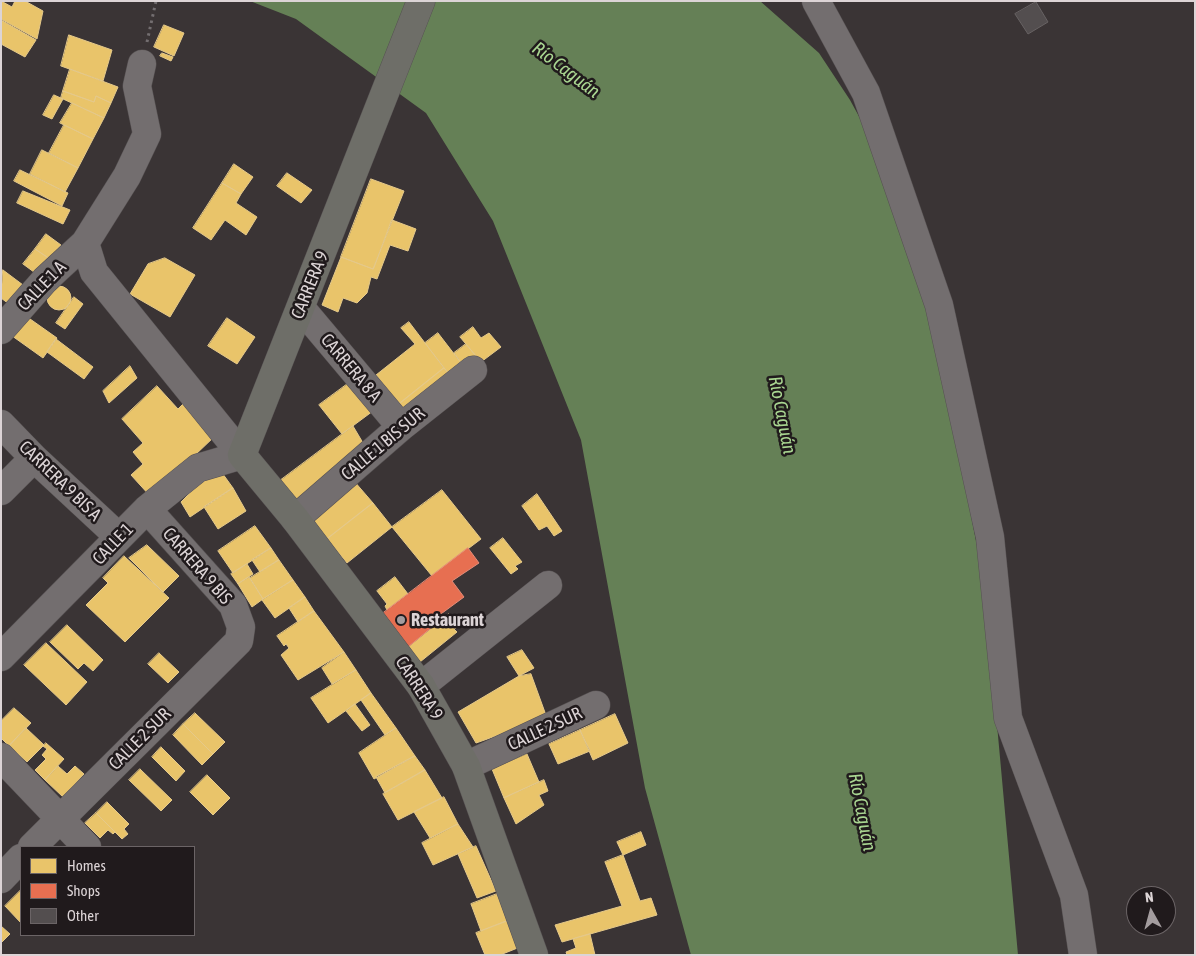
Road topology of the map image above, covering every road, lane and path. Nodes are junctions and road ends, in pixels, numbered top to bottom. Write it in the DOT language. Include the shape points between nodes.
graph roads {
  1 [pos="156,1"];
  2 [pos="421,1"];
  3 [pos="816,1"];
  4 [pos="142,64"];
  5 [pos="84,243"];
  6 [pos="301,308"];
  7 [pos="1,330"];
  8 [pos="473,370"];
  9 [pos="1,424"];
  10 [pos="401,428"];
  11 [pos="242,455"];
  12 [pos="34,458"];
  13 [pos="1,491"];
  14 [pos="147,509"];
  15 [pos="295,519"];
  16 [pos="119,537"];
  17 [pos="548,585"];
  18 [pos="241,627"];
  19 [pos="1,658"];
  20 [pos="421,686"];
  21 [pos="596,705"];
  22 [pos="1,757"];
  23 [pos="466,766"];
  24 [pos="60,818"];
  25 [pos="33,846"];
  26 [pos="86,846"];
  27 [pos="20,859"];
  28 [pos="1,878"];
  29 [pos="534,955"];
  30 [pos="1083,955"];
  1 -- 4 [label="path"];
  2 -- 6 [label="main road, CARRERA 9"];
  3 -- 30 [label="street" via="866,93 939,305 990,537 1008,718 1074,895"];
  4 -- 5 [label="street, CALLE 1 A" via="137,86 147,134 127,176"];
  5 -- 7 [label="street, CALLE 1 A" via="45,280"];
  5 -- 11 [label="street, CARRERA 9" via="94,272"];
  6 -- 10 [label="street, CARRERA 8 A"];
  6 -- 11 [label="main road, CARRERA 9"];
  8 -- 10 [label="street, CALLE 1 BIS SUR"];
  9 -- 12 [label="street, CARRERA 9 BIS A"];
  10 -- 15 [label="street, CALLE 1 BIS SUR"];
  11 -- 14 [label="street, CALLE 1" via="198,468"];
  11 -- 15 [label="main road, CARRERA 9"];
  12 -- 13 [label="street"];
  12 -- 16 [label="street, CARRERA 9 BIS A"];
  14 -- 16 [label="street, CALLE 1"];
  14 -- 18 [label="street, CARRERA 9 BIS" via="233,605"];
  15 -- 20 [label="main road, CARRERA 9"];
  16 -- 19 [label="street, CALLE 1"];
  17 -- 20 [label="street"];
  18 -- 24 [label="street, CALLE 2 SUR" via="239,641"];
  20 -- 23 [label="main road, CARRERA 9"];
  21 -- 23 [label="street, CALLE 2 SUR"];
  22 -- 24 [label="street"];
  23 -- 29 [label="main road, CARRERA 9"];
  24 -- 25 [label="street, CALLE 2 SUR"];
  24 -- 26 [label="street"];
  27 -- 28 [label="street"];
}
